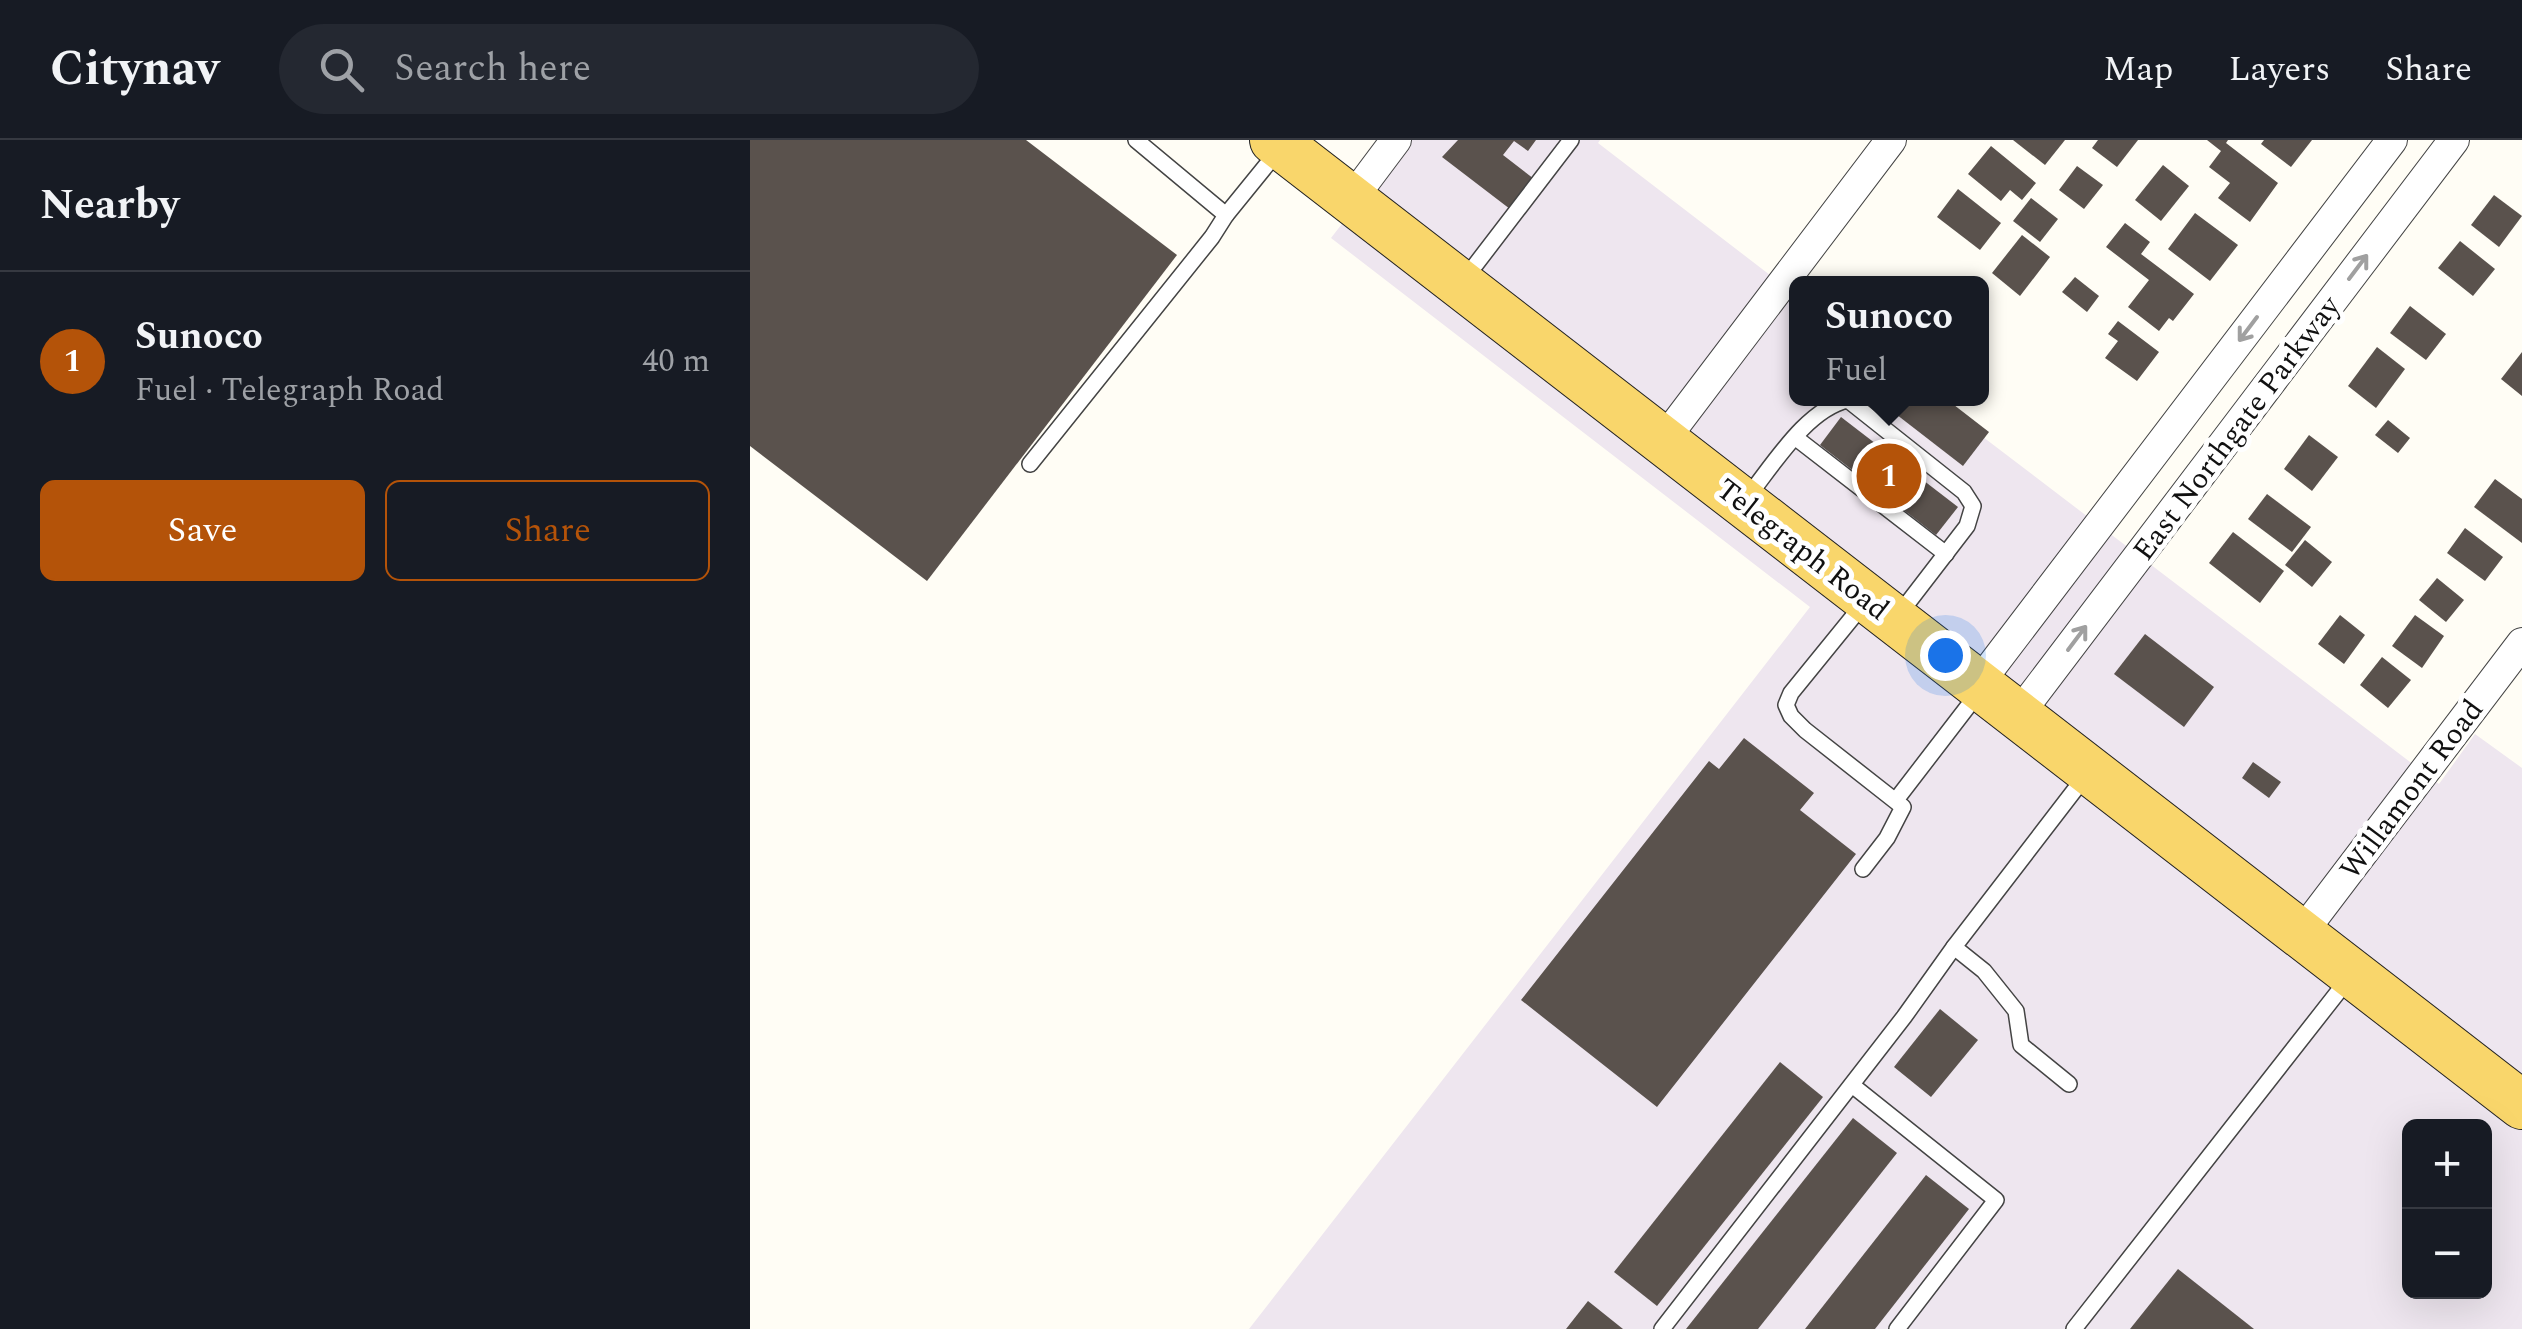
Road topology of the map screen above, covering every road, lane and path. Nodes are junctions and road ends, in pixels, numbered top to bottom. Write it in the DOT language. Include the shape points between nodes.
graph roads {
  1 [pos="1136,140"];
  2 [pos="1396,140"];
  3 [pos="1571,140"];
  4 [pos="1891,140"];
  5 [pos="2392,140"];
  6 [pos="2454,140"];
  7 [pos="1280,142"];
  8 [pos="1351,200"];
  9 [pos="1226,215"];
  10 [pos="1460,284"];
  11 [pos="1827,406"];
  12 [pos="1856,406"];
  13 [pos="1796,438"];
  14 [pos="1662,440"];
  15 [pos="1030,464"];
  16 [pos="1743,503"];
  17 [pos="1946,554"];
  18 [pos="1881,610"];
  19 [pos="2522,643"];
  20 [pos="1993,696"];
  21 [pos="2089,770"];
  22 [pos="1896,800"];
  23 [pos="1862,869"];
  24 [pos="2300,934"];
  25 [pos="1954,947"];
  26 [pos="2352,974"];
  27 [pos="2069,1084"];
  28 [pos="1852,1085"];
  29 [pos="2522,1105"];
  30 [pos="1662,1329"];
  31 [pos="1896,1329"];
  32 [pos="2074,1329"];
  1 -- 9 [label="lane"];
  2 -- 8 [label="street"];
  3 -- 10 [label="lane"];
  4 -- 14 [label="street"];
  5 -- 20 [label="street, East Northgate Parkway, one-way"];
  20 -- 6 [label="street, East Northgate Parkway, one-way"];
  7 -- 8 [label="main road, Telegraph Road"];
  7 -- 9 [label="lane"];
  8 -- 10 [label="main road, Telegraph Road"];
  9 -- 15 [label="lane"];
  10 -- 14 [label="main road, Telegraph Road"];
  11 -- 13 [label="lane"];
  12 -- 17 [label="lane" via="1973,506"];
  13 -- 16 [label="lane"];
  13 -- 17 [label="lane"];
  14 -- 16 [label="main road, Telegraph Road"];
  16 -- 18 [label="main road, Telegraph Road"];
  17 -- 18 [label="lane"];
  18 -- 20 [label="main road, Telegraph Road"];
  18 -- 22 [label="lane" via="1801,680 1786,705 1805,730"];
  19 -- 24 [label="street, Willamont Road"];
  20 -- 21 [label="main road, Telegraph Road"];
  20 -- 22 [label="lane"];
  21 -- 24 [label="main road, Telegraph Road"];
  21 -- 25 [label="lane"];
  22 -- 23 [label="lane" via="1903,806 1899,820"];
  24 -- 26 [label="main road, Telegraph Road"];
  25 -- 27 [label="lane" via="2016,1010 2021,1045"];
  25 -- 28 [label="lane"];
  26 -- 29 [label="main road, Telegraph Road"];
  26 -- 32 [label="lane"];
  28 -- 30 [label="lane"];
  28 -- 31 [label="lane" via="1996,1200"];
}
